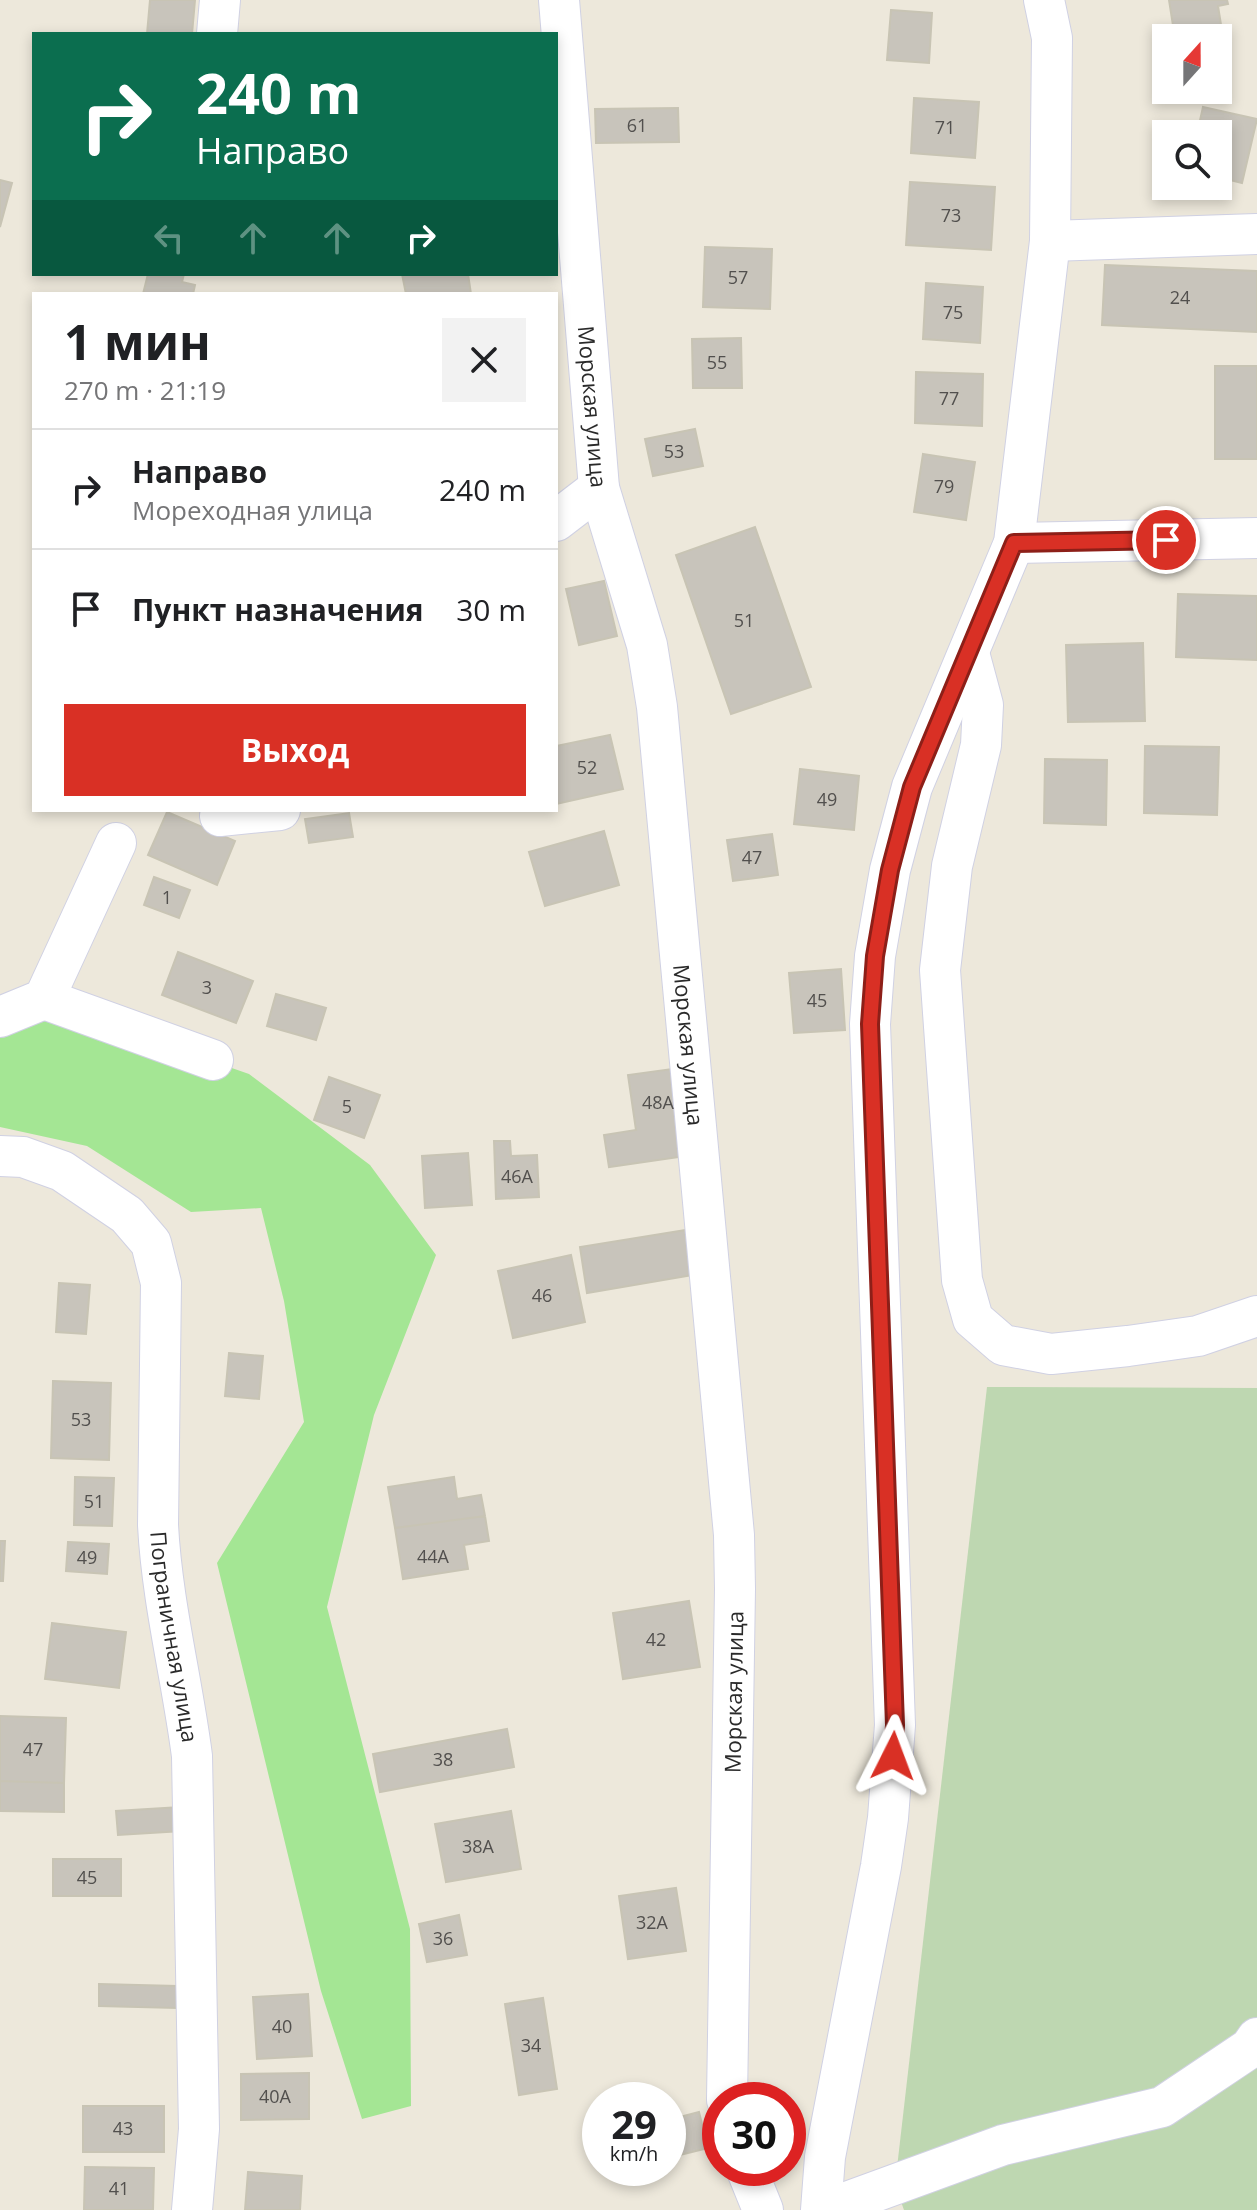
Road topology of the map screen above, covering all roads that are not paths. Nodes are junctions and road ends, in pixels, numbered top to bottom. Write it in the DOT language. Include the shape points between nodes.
graph roads {
  1 [pos="220,0"];
  2 [pos="559,0"];
  3 [pos="1044,0"];
  4 [pos="217,32"];
  5 [pos="1257,234"];
  6 [pos="1050,241"];
  7 [pos="599,488"];
  8 [pos="558,519"];
  9 [pos="1257,538"];
  10 [pos="1014,543"];
  11 [pos="969,653"];
  12 [pos="260,812"];
  13 [pos="220,816"];
  14 [pos="116,843"];
  15 [pos="44,999"];
  16 [pos="0,1017"];
  17 [pos="213,1060"];
  18 [pos="0,1156"];
  19 [pos="1257,1316"];
  20 [pos="1257,2038"];
  21 [pos="727,2082"];
  22 [pos="753,2186"];
  23 [pos="192,2210"];
  24 [pos="763,2210"];
  25 [pos="823,2210"];
  1 -- 4 [label="street"];
  2 -- 7 [label="street, Морская улица"];
  3 -- 6 [label="street" via="1052,38"];
  5 -- 6 [label="street"];
  6 -- 10 [label="street"];
  7 -- 8 [label="street"];
  7 -- 21 [label="street, Морская улица" via="647,645 657,707 734,1535"];
  9 -- 10 [label="street"];
  10 -- 11 [label="street"];
  11 -- 19 [label="street" via="983,705 981,745 952,866 940,970 962,1280 973,1319 1003,1345 1051,1354 1198,1336"];
  11 -- 25 [label="street" via="912,787 875,956 870,1024 895,1725 881,1866 825,2157"];
  12 -- 13 [label="street"];
  14 -- 15 [label="street"];
  15 -- 16 [label="street"];
  15 -- 17 [label="street"];
  18 -- 23 [label="street, Пограничная улица" via="23,1157 62,1171 127,1215 151,1243 161,1283 160,1565 192,1756 199,2129"];
  20 -- 25 [label="street" via="1162,2107 1003,2145"];
  22 -- 24 [label="street"];
}
